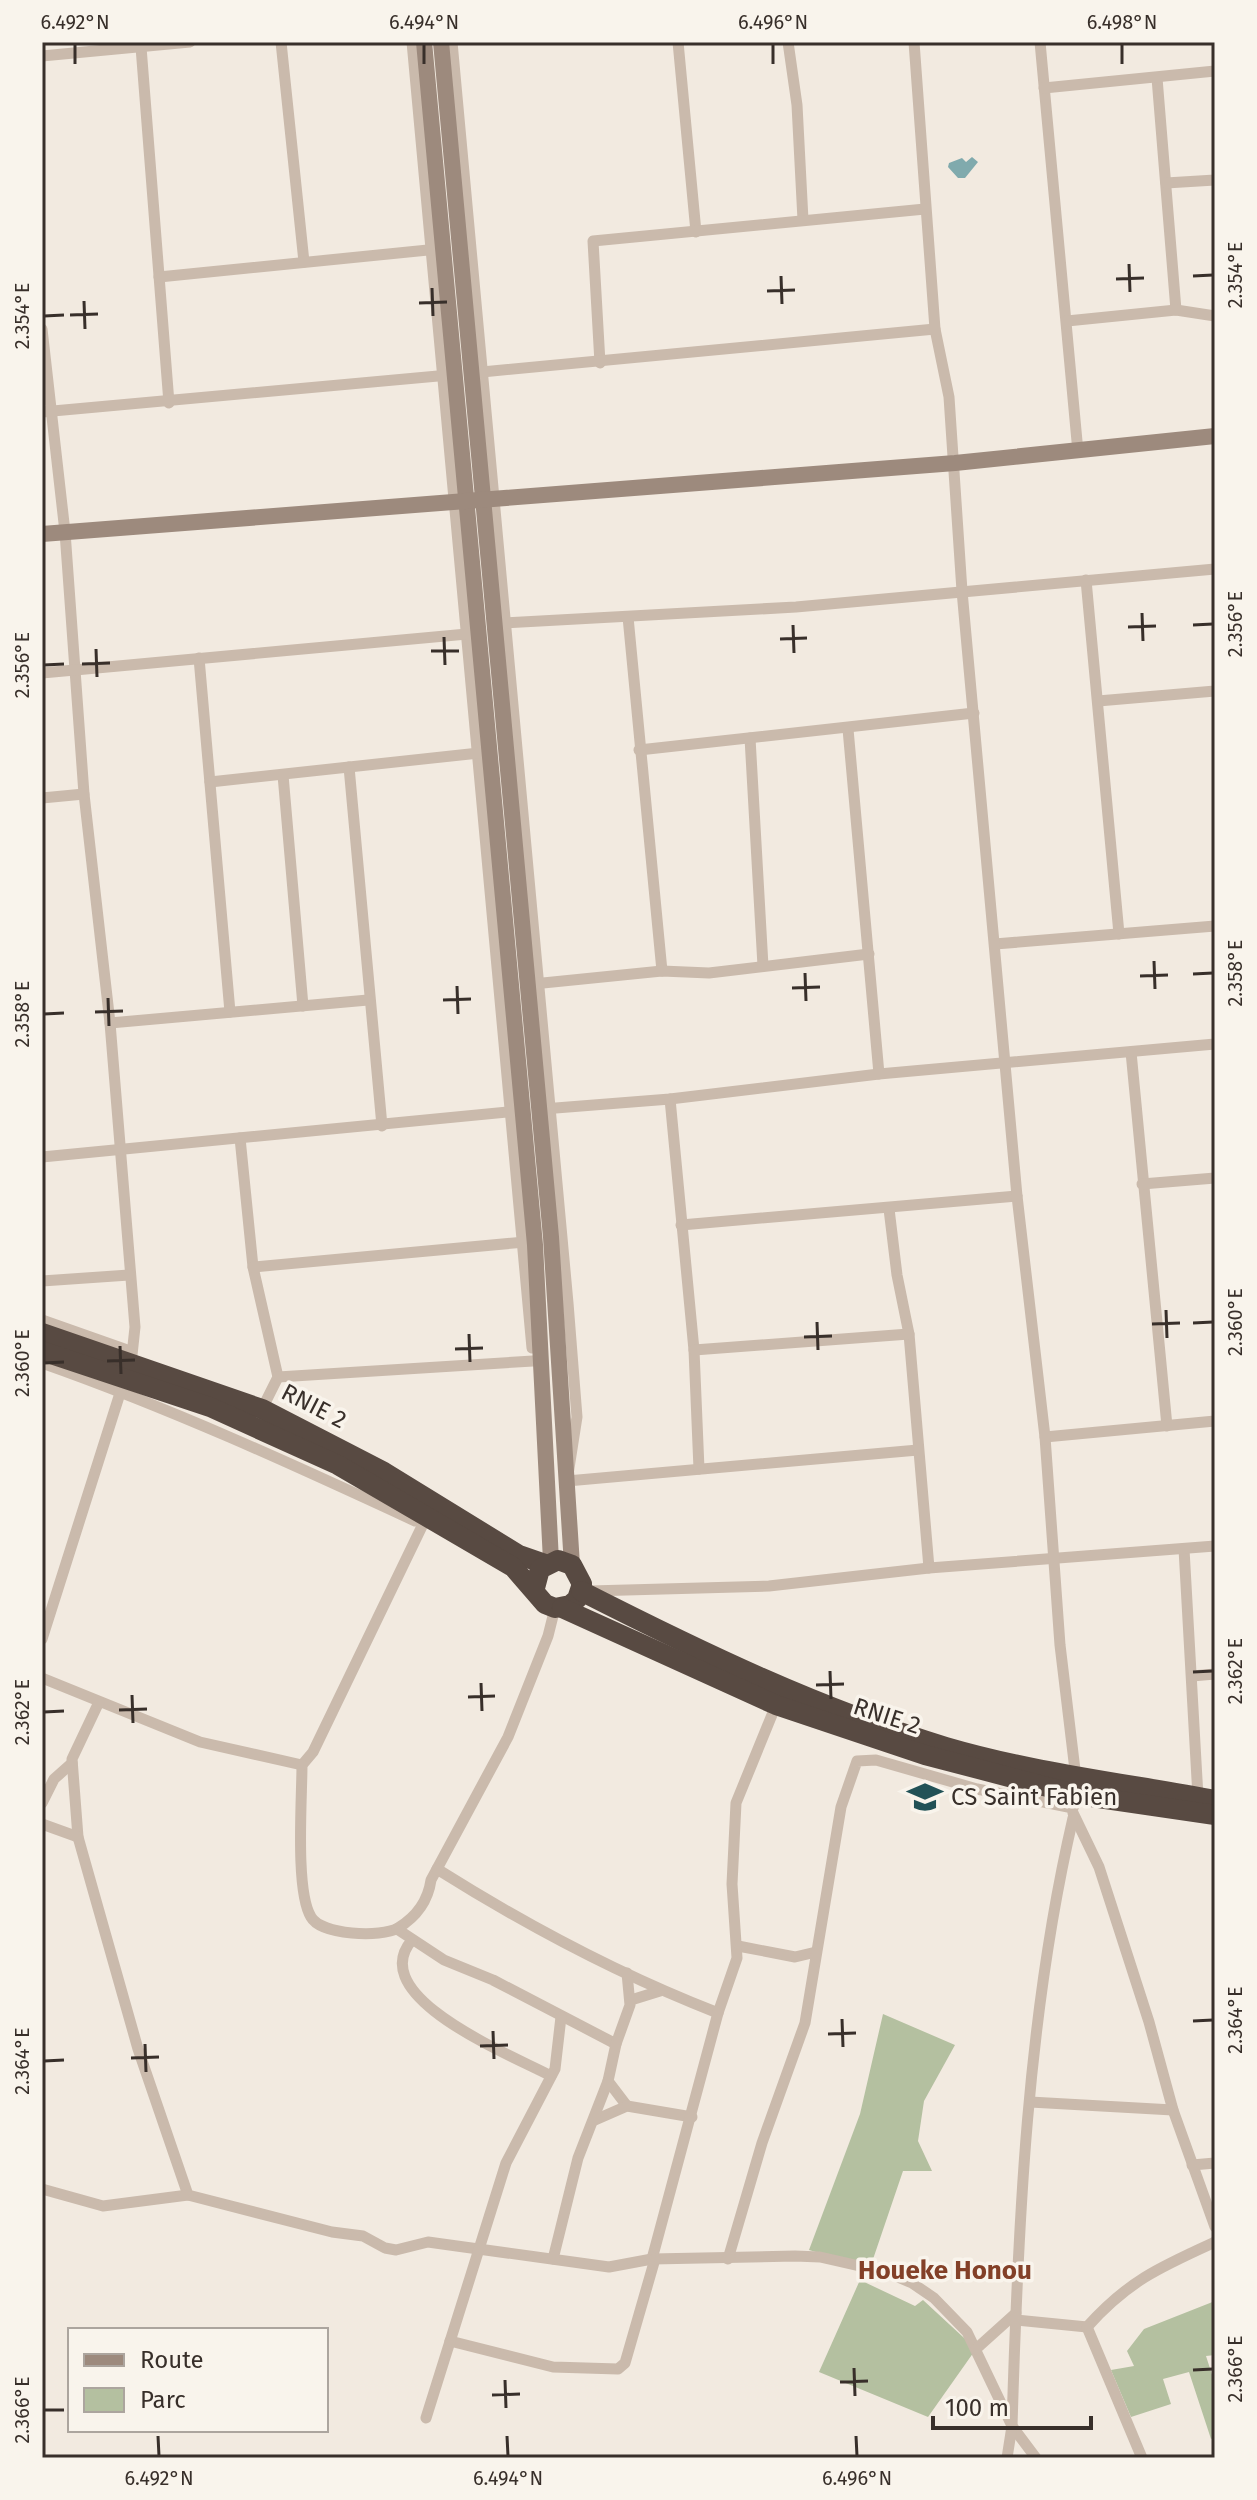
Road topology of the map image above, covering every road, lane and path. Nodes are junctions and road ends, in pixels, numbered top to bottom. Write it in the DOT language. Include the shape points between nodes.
graph roads {
  1 [pos="190,42"];
  2 [pos="281,42"];
  3 [pos="412,42"];
  4 [pos="424,42"];
  5 [pos="441,42"];
  6 [pos="452,42"];
  7 [pos="678,42"];
  8 [pos="788,42"];
  9 [pos="914,42"];
  10 [pos="1040,42"];
  11 [pos="141,47"];
  12 [pos="42,56"];
  13 [pos="1215,71"];
  14 [pos="1157,78"];
  15 [pos="1044,88"];
  16 [pos="1215,180"];
  17 [pos="1166,183"];
  18 [pos="925,209"];
  19 [pos="803,220"];
  20 [pos="696,232"];
  21 [pos="438,249"];
  22 [pos="304,262"];
  23 [pos="159,277"];
  24 [pos="1176,310"];
  25 [pos="1215,316"];
  26 [pos="1067,321"];
  27 [pos="42,329"];
  28 [pos="935,329"];
  29 [pos="600,363"];
  30 [pos="482,372"];
  31 [pos="448,375"];
  32 [pos="169,403"];
  33 [pos="46,412"];
  34 [pos="1215,436"];
  35 [pos="1078,452"];
  36 [pos="955,463"];
  37 [pos="474,500"];
  38 [pos="65,532"];
  39 [pos="42,534"];
  40 [pos="1215,569"];
  41 [pos="1086,580"];
  42 [pos="962,591"];
  43 [pos="628,617"];
  44 [pos="505,623"];
  45 [pos="467,634"];
  46 [pos="199,658"];
  47 [pos="75,670"];
  48 [pos="42,673"];
  49 [pos="1215,691"];
  50 [pos="1098,701"];
  51 [pos="974,713"];
  52 [pos="848,729"];
  53 [pos="750,738"];
  54 [pos="639,750"];
  55 [pos="479,753"];
  56 [pos="349,767"];
  57 [pos="283,775"];
  58 [pos="210,782"];
  59 [pos="84,794"];
  60 [pos="42,798"];
  61 [pos="1215,926"];
  62 [pos="1119,934"];
  63 [pos="995,944"];
  64 [pos="869,954"];
  65 [pos="763,966"];
  66 [pos="662,971"];
  67 [pos="533,984"];
  68 [pos="368,1000"];
  69 [pos="303,1006"];
  70 [pos="230,1012"];
  71 [pos="110,1023"];
  72 [pos="1215,1044"];
  73 [pos="1131,1052"];
  74 [pos="1007,1062"];
  75 [pos="879,1074"];
  76 [pos="670,1099"];
  77 [pos="531,1110"];
  78 [pos="382,1126"];
  79 [pos="240,1138"];
  80 [pos="122,1152"];
  81 [pos="42,1157"];
  82 [pos="1215,1178"];
  83 [pos="1142,1184"];
  84 [pos="1017,1196"];
  85 [pos="889,1209"];
  86 [pos="681,1225"];
  87 [pos="525,1242"];
  88 [pos="253,1267"];
  89 [pos="129,1275"];
  90 [pos="42,1281"];
  91 [pos="42,1320"];
  92 [pos="42,1333"];
  93 [pos="909,1334"];
  94 [pos="694,1350"];
  95 [pos="42,1351"];
  96 [pos="533,1361"];
  97 [pos="42,1363"];
  98 [pos="127,1372"];
  99 [pos="278,1377"];
  100 [pos="262,1409"];
  101 [pos="1215,1421"];
  102 [pos="1167,1426"];
  103 [pos="1045,1437"];
  104 [pos="918,1450"];
  105 [pos="699,1469"];
  106 [pos="567,1481"];
  107 [pos="548,1482"];
  108 [pos="428,1521"];
  109 [pos="1215,1546"];
  110 [pos="1184,1549"];
  111 [pos="1051,1561"];
  112 [pos="548,1563"];
  113 [pos="572,1565"];
  114 [pos="929,1568"];
  115 [pos="535,1588"];
  116 [pos="581,1591"];
  117 [pos="558,1608"];
  118 [pos="47,1609"];
  119 [pos="42,1639"];
  120 [pos="1215,1674"];
  121 [pos="1192,1676"];
  122 [pos="42,1678"];
  123 [pos="99,1702"];
  124 [pos="776,1705"];
  125 [pos="72,1763"];
  126 [pos="302,1765"];
  127 [pos="1206,1799"];
  128 [pos="1076,1800"];
  129 [pos="42,1803"];
  130 [pos="1215,1815"];
  131 [pos="42,1824"];
  132 [pos="78,1837"];
  133 [pos="437,1869"];
  134 [pos="397,1929"];
  135 [pos="412,1940"];
  136 [pos="738,1946"];
  137 [pos="816,1952"];
  138 [pos="627,1973"];
  139 [pos="660,1991"];
  140 [pos="631,2000"];
  141 [pos="718,2013"];
  142 [pos="561,2017"];
  143 [pos="616,2044"];
  144 [pos="551,2076"];
  145 [pos="608,2081"];
  146 [pos="1030,2102"];
  147 [pos="627,2106"];
  148 [pos="1173,2110"];
  149 [pos="692,2117"];
  150 [pos="595,2120"];
  151 [pos="1215,2163"];
  152 [pos="1192,2165"];
  153 [pos="42,2189"];
  154 [pos="188,2195"];
  155 [pos="1215,2227"];
  156 [pos="1215,2242"];
  157 [pos="480,2250"];
  158 [pos="553,2259"];
  159 [pos="654,2259"];
  160 [pos="728,2259"];
  161 [pos="1016,2316"];
  162 [pos="1087,2327"];
  163 [pos="450,2341"];
  164 [pos="976,2349"];
  165 [pos="426,2418"];
  166 [pos="1012,2426"];
  167 [pos="1007,2458"];
  168 [pos="1036,2458"];
  169 [pos="1142,2458"];
  1 -- 11 [label="street"];
  2 -- 22 [label="street"];
  3 -- 21 [label="street"];
  4 -- 21 [label="main road"];
  5 -- 37 [label="main road"];
  6 -- 30 [label="street"];
  7 -- 20 [label="street"];
  8 -- 19 [label="street"];
  9 -- 18 [label="street"];
  10 -- 15 [label="street"];
  11 -- 12 [label="street"];
  11 -- 23 [label="street"];
  13 -- 14 [label="street"];
  14 -- 15 [label="street"];
  14 -- 17 [label="street"];
  15 -- 26 [label="street"];
  16 -- 17 [label="street"];
  17 -- 24 [label="street"];
  18 -- 19 [label="street"];
  18 -- 28 [label="street"];
  19 -- 20 [label="street"];
  20 -- 29 [label="street" via="593,241"];
  21 -- 22 [label="street"];
  21 -- 31 [label="main road"];
  22 -- 23 [label="street"];
  23 -- 32 [label="street"];
  24 -- 25 [label="street"];
  24 -- 26 [label="street"];
  26 -- 35 [label="street"];
  27 -- 33 [label="street"];
  28 -- 29 [label="street"];
  28 -- 36 [label="street"];
  29 -- 30 [label="street"];
  30 -- 37 [label="street"];
  31 -- 32 [label="street"];
  31 -- 37 [label="main road"];
  32 -- 33 [label="street"];
  33 -- 38 [label="street"];
  34 -- 35 [label="main road"];
  35 -- 36 [label="main road"];
  36 -- 37 [label="main road"];
  36 -- 42 [label="street"];
  37 -- 38 [label="main road"];
  37 -- 44 [label="street"];
  37 -- 45 [label="street"];
  37 -- 67 [label="main road"];
  37 -- 77 [label="main road"];
  38 -- 39 [label="main road"];
  38 -- 47 [label="street"];
  40 -- 41 [label="street"];
  41 -- 42 [label="street"];
  41 -- 50 [label="street"];
  42 -- 43 [label="street"];
  42 -- 51 [label="street"];
  43 -- 44 [label="street"];
  43 -- 54 [label="street"];
  44 -- 67 [label="street"];
  45 -- 46 [label="street"];
  45 -- 55 [label="street"];
  46 -- 47 [label="street"];
  46 -- 58 [label="street"];
  47 -- 48 [label="street"];
  47 -- 59 [label="street"];
  49 -- 50 [label="street"];
  50 -- 62 [label="street"];
  51 -- 52 [label="street"];
  51 -- 63 [label="street"];
  52 -- 53 [label="street"];
  52 -- 64 [label="street"];
  53 -- 54 [label="street"];
  53 -- 65 [label="street"];
  54 -- 66 [label="street"];
  55 -- 56 [label="street"];
  55 -- 77 [label="street"];
  56 -- 57 [label="street"];
  56 -- 68 [label="street"];
  57 -- 58 [label="street"];
  57 -- 69 [label="street"];
  58 -- 70 [label="street"];
  59 -- 60 [label="street"];
  59 -- 71 [label="street"];
  61 -- 62 [label="street"];
  62 -- 63 [label="street"];
  63 -- 74 [label="street"];
  64 -- 65 [label="street"];
  64 -- 75 [label="street"];
  65 -- 66 [label="street" via="709,973"];
  66 -- 67 [label="street"];
  67 -- 77 [label="main road"];
  68 -- 69 [label="street"];
  68 -- 78 [label="street"];
  69 -- 70 [label="street"];
  70 -- 71 [label="street"];
  71 -- 80 [label="street"];
  72 -- 73 [label="street"];
  73 -- 74 [label="street"];
  73 -- 83 [label="street"];
  74 -- 75 [label="street"];
  74 -- 84 [label="street"];
  75 -- 76 [label="street"];
  76 -- 77 [label="street"];
  76 -- 86 [label="street"];
  77 -- 78 [label="street"];
  77 -- 87 [label="street"];
  77 -- 106 [label="main road"];
  77 -- 107 [label="main road"];
  78 -- 79 [label="street"];
  79 -- 80 [label="street"];
  79 -- 88 [label="street"];
  80 -- 81 [label="street"];
  80 -- 89 [label="street"];
  82 -- 83 [label="street"];
  83 -- 102 [label="street"];
  84 -- 85 [label="street"];
  84 -- 103 [label="street"];
  85 -- 86 [label="street"];
  85 -- 93 [label="street"];
  86 -- 94 [label="street"];
  87 -- 88 [label="street"];
  87 -- 96 [label="street"];
  88 -- 99 [label="street"];
  89 -- 90 [label="street"];
  89 -- 98 [label="street" via="135,1327"];
  91 -- 98 [label="street"];
  92 -- 98 [label="highway, RNIE 2 / RNIE 2"];
  93 -- 94 [label="street"];
  93 -- 104 [label="street"];
  94 -- 105 [label="street"];
  95 -- 98 [label="highway, RNIE 2 / RNIE 2"];
  96 -- 99 [label="street"];
  96 -- 107 [label="street" via="538,1435"];
  97 -- 98 [label="street"];
  98 -- 100 [label="highway, RNIE 2 / RNIE 2"];
  98 -- 108 [label="highway, RNIE 2 / RNIE 2" via="338,1465"];
  98 -- 118 [label="street"];
  99 -- 100 [label="street"];
  100 -- 112 [label="highway, RNIE 2 / RNIE 2" via="384,1472 519,1555"];
  101 -- 102 [label="street"];
  102 -- 103 [label="street"];
  103 -- 111 [label="street"];
  104 -- 105 [label="street"];
  104 -- 114 [label="street"];
  105 -- 106 [label="street"];
  106 -- 113 [label="main road"];
  107 -- 112 [label="main road"];
  108 -- 115 [label="highway, RNIE 2 / RNIE 2" via="513,1567"];
  108 -- 126 [label="street"];
  109 -- 110 [label="street"];
  110 -- 111 [label="street"];
  110 -- 121 [label="street"];
  111 -- 114 [label="street"];
  111 -- 128 [label="street"];
  112 -- 113 [label="highway, RNIE 2 / RNIE 2"];
  112 -- 115 [label="highway" via="537,1575"];
  113 -- 116 [label="highway" via="581,1576"];
  114 -- 116 [label="street" via="769,1586"];
  115 -- 117 [label="highway, RNIE 2 / RNIE 2" via="538,1597"];
  116 -- 117 [label="highway" via="577,1599"];
  116 -- 128 [label="highway, RNIE 2 / RNIE 2" via="684,1643 848,1713"];
  117 -- 124 [label="highway, RNIE 2 / RNIE 2"];
  117 -- 133 [label="street" via="508,1737"];
  118 -- 119 [label="street"];
  120 -- 121 [label="street"];
  121 -- 127 [label="street"];
  122 -- 123 [label="street"];
  123 -- 125 [label="street"];
  123 -- 126 [label="street" via="225,1750"];
  124 -- 128 [label="highway, RNIE 2 / RNIE 2"];
  124 -- 136 [label="street" via="736,1803 732,1884"];
  125 -- 129 [label="street" via="54,1779"];
  125 -- 132 [label="street"];
  126 -- 134 [label="street" via="302,1859 309,1915 315,1923 339,1931 373,1934"];
  127 -- 128 [label="highway, RNIE 2 / RNIE 2"];
  128 -- 130 [label="highway, RNIE 2 / RNIE 2"];
  128 -- 137 [label="street" via="990,1792 876,1760 857,1761 841,1807"];
  128 -- 146 [label="street" via="1052,1911"];
  128 -- 148 [label="street"];
  131 -- 132 [label="street"];
  132 -- 154 [label="street" via="138,2049"];
  133 -- 134 [label="street" via="425,1902"];
  133 -- 138 [label="street" via="512,1916"];
  134 -- 135 [label="street"];
  135 -- 142 [label="street"];
  135 -- 144 [label="street" via="403,1949 403,1964 418,2001"];
  136 -- 137 [label="street" via="795,1957"];
  136 -- 141 [label="street"];
  137 -- 160 [label="street" via="799,2042"];
  138 -- 139 [label="street"];
  138 -- 140 [label="street"];
  139 -- 140 [label="street"];
  139 -- 141 [label="street"];
  140 -- 143 [label="street"];
  141 -- 149 [label="street"];
  142 -- 143 [label="street"];
  142 -- 144 [label="street" via="560,2051"];
  143 -- 145 [label="street"];
  144 -- 157 [label="street" via="506,2163"];
  145 -- 147 [label="street"];
  145 -- 150 [label="street"];
  146 -- 148 [label="street"];
  146 -- 161 [label="street"];
  147 -- 149 [label="street"];
  147 -- 150 [label="street"];
  148 -- 152 [label="street"];
  149 -- 159 [label="street"];
  150 -- 158 [label="street" via="578,2158"];
  151 -- 152 [label="street"];
  152 -- 155 [label="street"];
  153 -- 154 [label="street" via="103,2206"];
  154 -- 157 [label="street" via="363,2236 385,2248 428,2242"];
  156 -- 162 [label="street" via="1147,2273 1113,2298"];
  157 -- 158 [label="street"];
  157 -- 163 [label="street"];
  158 -- 159 [label="street" via="600,2267"];
  159 -- 160 [label="street"];
  159 -- 163 [label="street" via="625,2363 618,2369 553,2367"];
  160 -- 164 [label="street" via="820,2257 886,2272 934,2298"];
  161 -- 162 [label="street"];
  161 -- 164 [label="street"];
  161 -- 166 [label="street"];
  162 -- 169 [label="street"];
  163 -- 165 [label="street"];
  164 -- 166 [label="street"];
  166 -- 167 [label="street"];
  166 -- 168 [label="street"];
}
